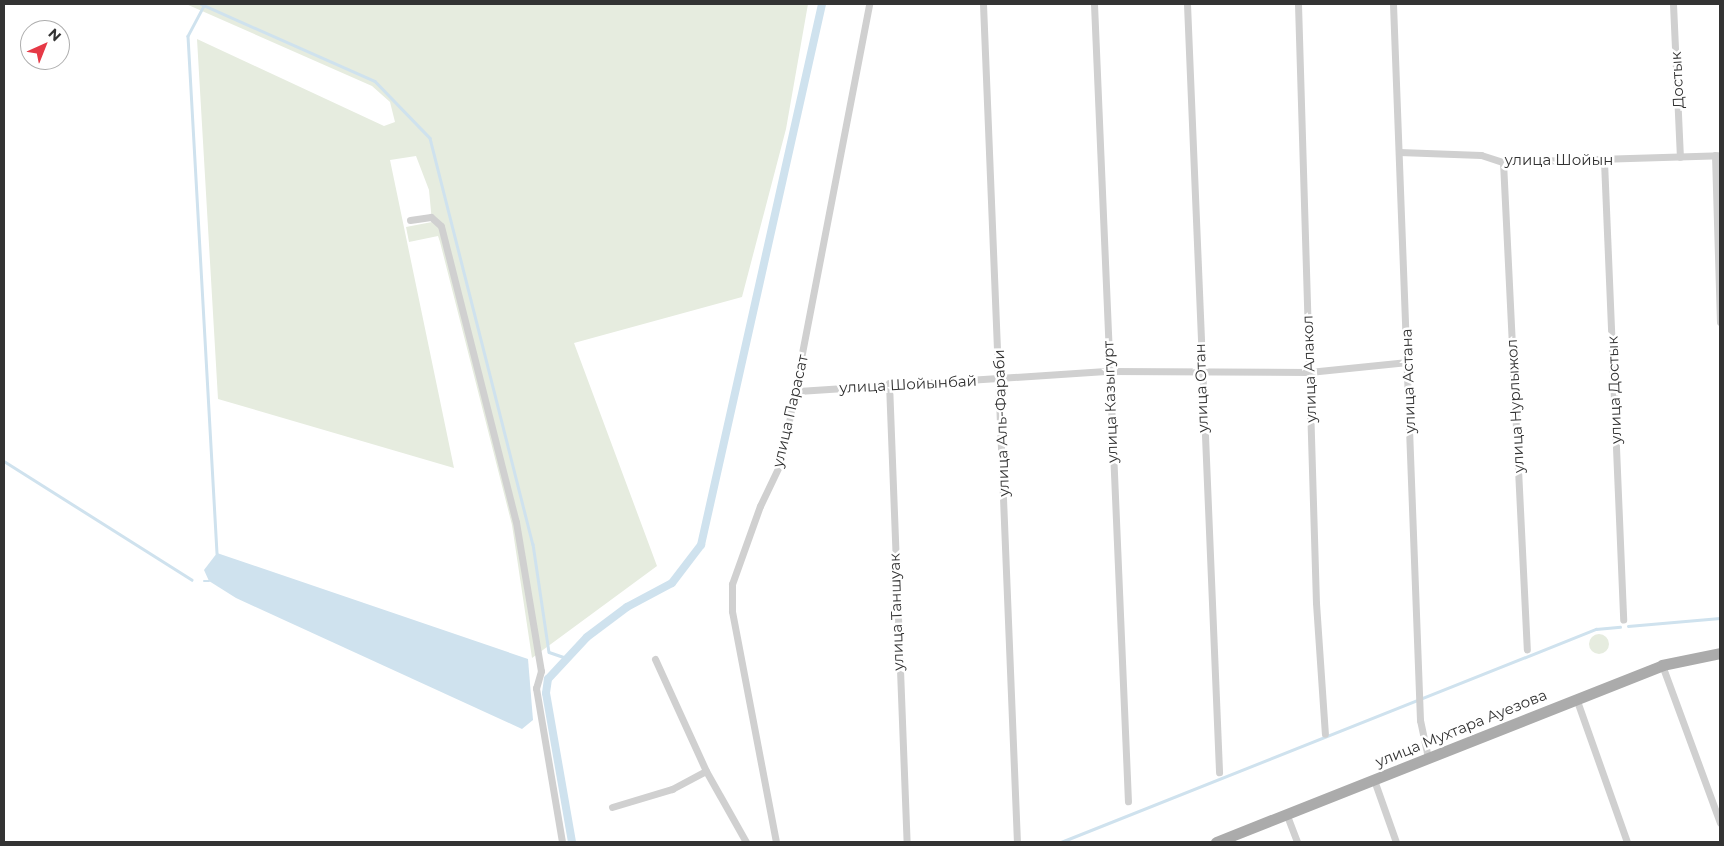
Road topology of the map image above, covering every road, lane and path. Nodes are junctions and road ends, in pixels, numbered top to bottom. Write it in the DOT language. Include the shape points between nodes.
graph roads {
  1 [pos="869,4"];
  2 [pos="983,4"];
  3 [pos="1094,4"];
  4 [pos="1187,4"];
  5 [pos="1298,4"];
  6 [pos="1393,4"];
  7 [pos="1673,4"];
  8 [pos="1398,152"];
  9 [pos="1718,155"];
  10 [pos="1680,157"];
  11 [pos="1604,161"];
  12 [pos="1503,162"];
  13 [pos="410,220"];
  14 [pos="1720,322"];
  15 [pos="1407,362"];
  16 [pos="1109,371"];
  17 [pos="1200,372"];
  18 [pos="1309,372"];
  19 [pos="1000,379"];
  20 [pos="889,382"];
  21 [pos="798,391"];
  22 [pos="1623,620"];
  23 [pos="1527,650"];
  24 [pos="1720,653"];
  25 [pos="655,659"];
  26 [pos="1662,665"];
  27 [pos="1576,698"];
  28 [pos="1324,734"];
  29 [pos="1428,758"];
  30 [pos="706,771"];
  31 [pos="1219,772"];
  32 [pos="1374,780"];
  33 [pos="1128,801"];
  34 [pos="612,807"];
  35 [pos="1286,813"];
  36 [pos="1720,823"];
  37 [pos="562,842"];
  38 [pos="746,842"];
  39 [pos="776,842"];
  40 [pos="907,842"];
  41 [pos="1017,842"];
  42 [pos="1216,842"];
  43 [pos="1296,842"];
  44 [pos="1396,842"];
  45 [pos="1627,842"];
  1 -- 21 [label="street, улица Парасат"];
  2 -- 19 [label="street, улица Аль-Фараби"];
  3 -- 16 [label="street, улица Казыгурт"];
  4 -- 17 [label="street, улица Отан"];
  5 -- 18 [label="street, улица Алакол"];
  6 -- 8 [label="street, улица Астана"];
  7 -- 10 [label="street, Достык"];
  8 -- 12 [label="street, улица Шойын" via="1481,155"];
  8 -- 15 [label="street, улица Астана"];
  9 -- 10 [label="street, улица Шойын"];
  9 -- 14 [label="street"];
  10 -- 11 [label="street, улица Шойын"];
  11 -- 12 [label="street, улица Шойын"];
  11 -- 22 [label="street, улица Достык"];
  12 -- 23 [label="street, улица Нурлыжол"];
  13 -- 37 [label="street" via="432,217 441,226 516,522 541,671 536,688"];
  15 -- 18 [label="street, улица Шойынбай"];
  15 -- 29 [label="street, улица Астана" via="1419,700"];
  16 -- 17 [label="street, улица Шойынбай"];
  16 -- 19 [label="street, улица Шойынбай"];
  16 -- 33 [label="street, улица Казыгурт"];
  17 -- 18 [label="street, улица Шойынбай"];
  17 -- 31 [label="street, улица Отан"];
  18 -- 28 [label="street, улица Алакол"];
  19 -- 20 [label="street, улица Шойынбай"];
  19 -- 41 [label="street, улица Аль-Фараби"];
  20 -- 21 [label="street, улица Шойынбай"];
  20 -- 40 [label="street, улица Таншуак"];
  21 -- 39 [label="street, улица Парасат" via="782,462 760,506 732,584 732,611"];
  24 -- 26 [label="main road, улица Мухтара Ауезова"];
  25 -- 30 [label="street"];
  26 -- 27 [label="main road, улица Мухтара Ауезова"];
  26 -- 36 [label="street"];
  27 -- 29 [label="main road, улица Мухтара Ауезова"];
  27 -- 45 [label="street"];
  29 -- 32 [label="main road, улица Мухтара Ауезова"];
  30 -- 34 [label="street" via="672,788"];
  30 -- 38 [label="street"];
  32 -- 35 [label="main road, улица Мухтара Ауезова"];
  32 -- 44 [label="street"];
  35 -- 42 [label="main road, улица Мухтара Ауезова"];
  35 -- 43 [label="street"];
}
